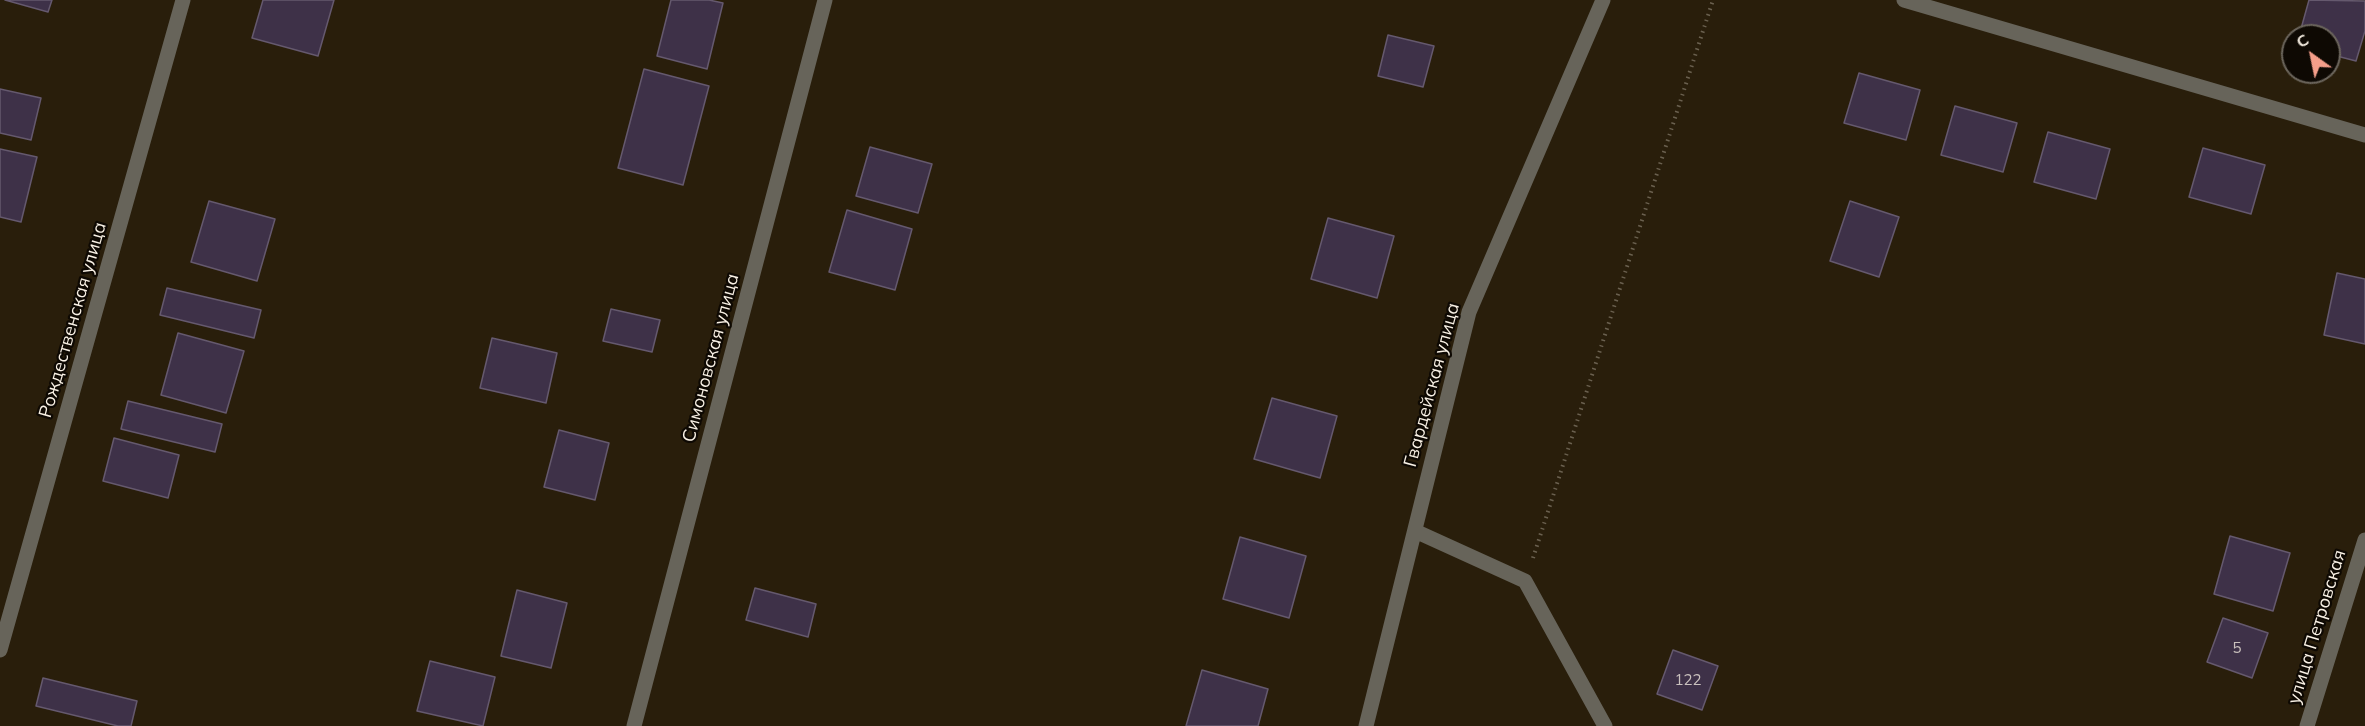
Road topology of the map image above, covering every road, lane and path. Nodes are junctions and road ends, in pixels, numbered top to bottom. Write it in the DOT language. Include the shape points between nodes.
graph roads {
  1 [pos="183,0"];
  2 [pos="825,0"];
  3 [pos="1603,0"];
  4 [pos="1713,0"];
  5 [pos="1904,0"];
  6 [pos="2365,135"];
  7 [pos="1415,531"];
  8 [pos="2365,540"];
  9 [pos="1525,581"];
  10 [pos="0,650"];
  11 [pos="1594,711"];
  12 [pos="634,726"];
  13 [pos="1366,726"];
  14 [pos="1589,726"];
  15 [pos="1605,726"];
  16 [pos="2307,726"];
  1 -- 10 [label="street, Рождественская улица"];
  2 -- 12 [label="street, Симоновская улица"];
  3 -- 7 [label="street, Гвардейская улица" via="1469,312"];
  4 -- 9 [label="path"];
  5 -- 6 [label="street"];
  7 -- 9 [label="street"];
  7 -- 13 [label="street, Гвардейская улица"];
  8 -- 16 [label="street, улица Петровская"];
  9 -- 11 [label="street"];
  11 -- 14 [label="street"];
  11 -- 15 [label="street"];
}
